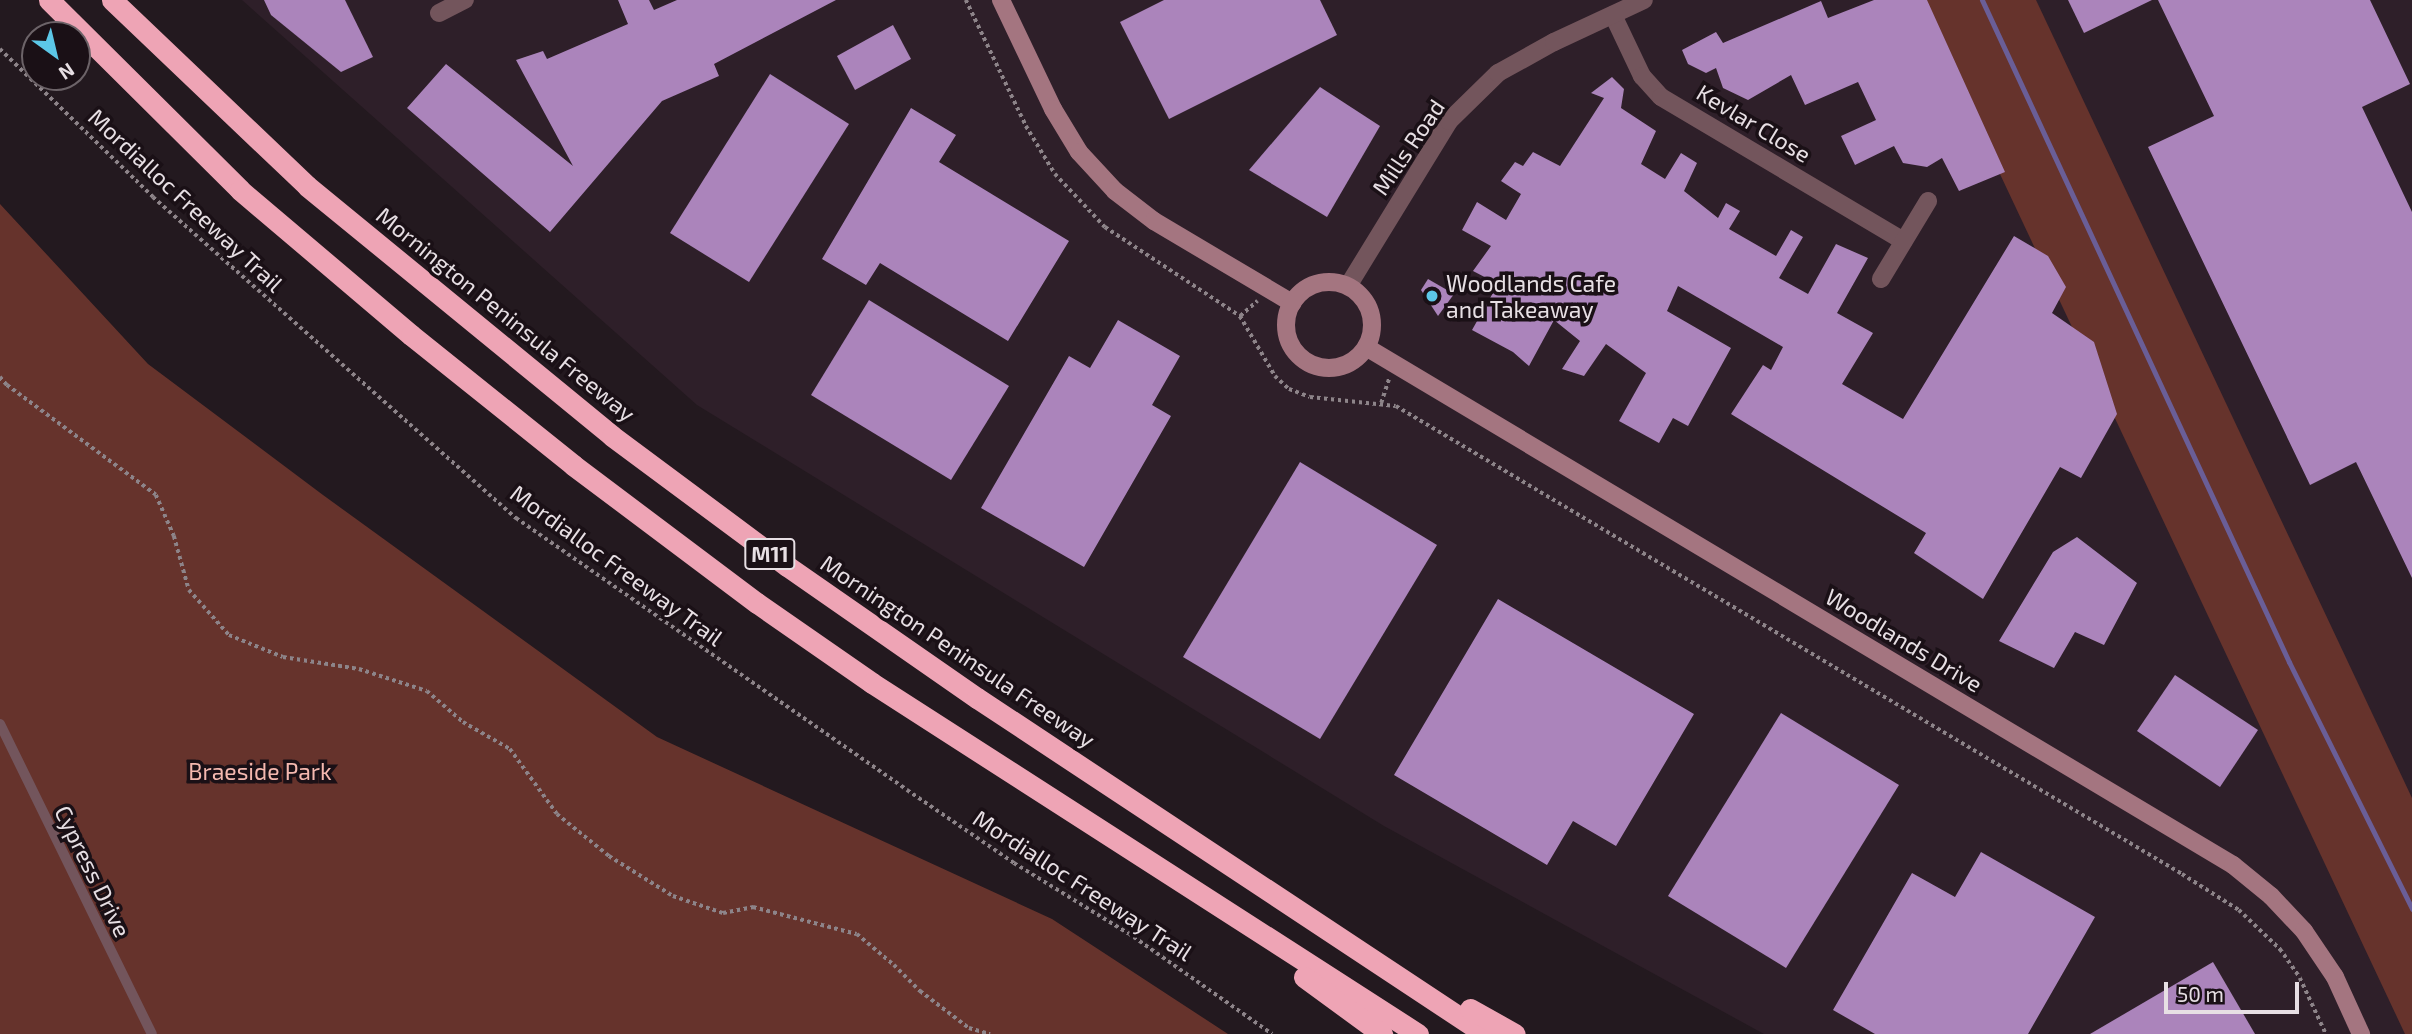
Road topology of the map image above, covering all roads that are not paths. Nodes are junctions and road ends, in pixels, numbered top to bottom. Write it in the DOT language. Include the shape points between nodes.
graph roads {
  1 [pos="49,0"];
  2 [pos="112,0"];
  3 [pos="465,0"];
  4 [pos="1001,0"];
  5 [pos="1644,0"];
  6 [pos="439,13"];
  7 [pos="1614,15"];
  8 [pos="1928,201"];
  9 [pos="1904,240"];
  10 [pos="1881,279"];
  11 [pos="1348,286"];
  12 [pos="1292,303"];
  13 [pos="1366,347"];
  14 [pos="757,603"];
  15 [pos="0,724"];
  16 [pos="1339,938"];
  17 [pos="152,1034"];
  18 [pos="1381,1034"];
  19 [pos="1418,1034"];
  20 [pos="1485,1034"];
  21 [pos="1515,1034"];
  22 [pos="2361,1034"];
  1 -- 14 [label="highway, M11" via="250,198 573,465"];
  2 -- 16 [label="highway, Mornington Peninsula Freeway / M11" via="307,186 612,436 943,675"];
  3 -- 6 [label="street"];
  4 -- 12 [label="street" via="1053,109 1079,152 1115,191 1154,221"];
  5 -- 7 [label="street, Mills Road"];
  7 -- 9 [label="street, Kevlar Close" via="1642,76 1661,97"];
  7 -- 11 [label="street, Mills Road" via="1498,74 1449,121"];
  8 -- 9 [label="street"];
  9 -- 10 [label="street"];
  11 -- 12 [label="street" via="1324,282 1310,286"];
  11 -- 13 [label="street" via="1360,294 1372,317"];
  12 -- 13 [label="street" via="1286,315 1289,343 1306,363 1333,369 1349,364"];
  13 -- 22 [label="street, Woodlands Drive" via="2232,865 2271,896 2304,931 2335,977"];
  14 -- 18 [label="highway" via="880,694 1326,992"];
  14 -- 19 [label="highway, M11" via="987,758"];
  15 -- 17 [label="lane, Cypress Drive"];
  16 -- 20 [label="highway, Mornington Peninsula Freeway / M11"];
  16 -- 21 [label="highway"];
}
